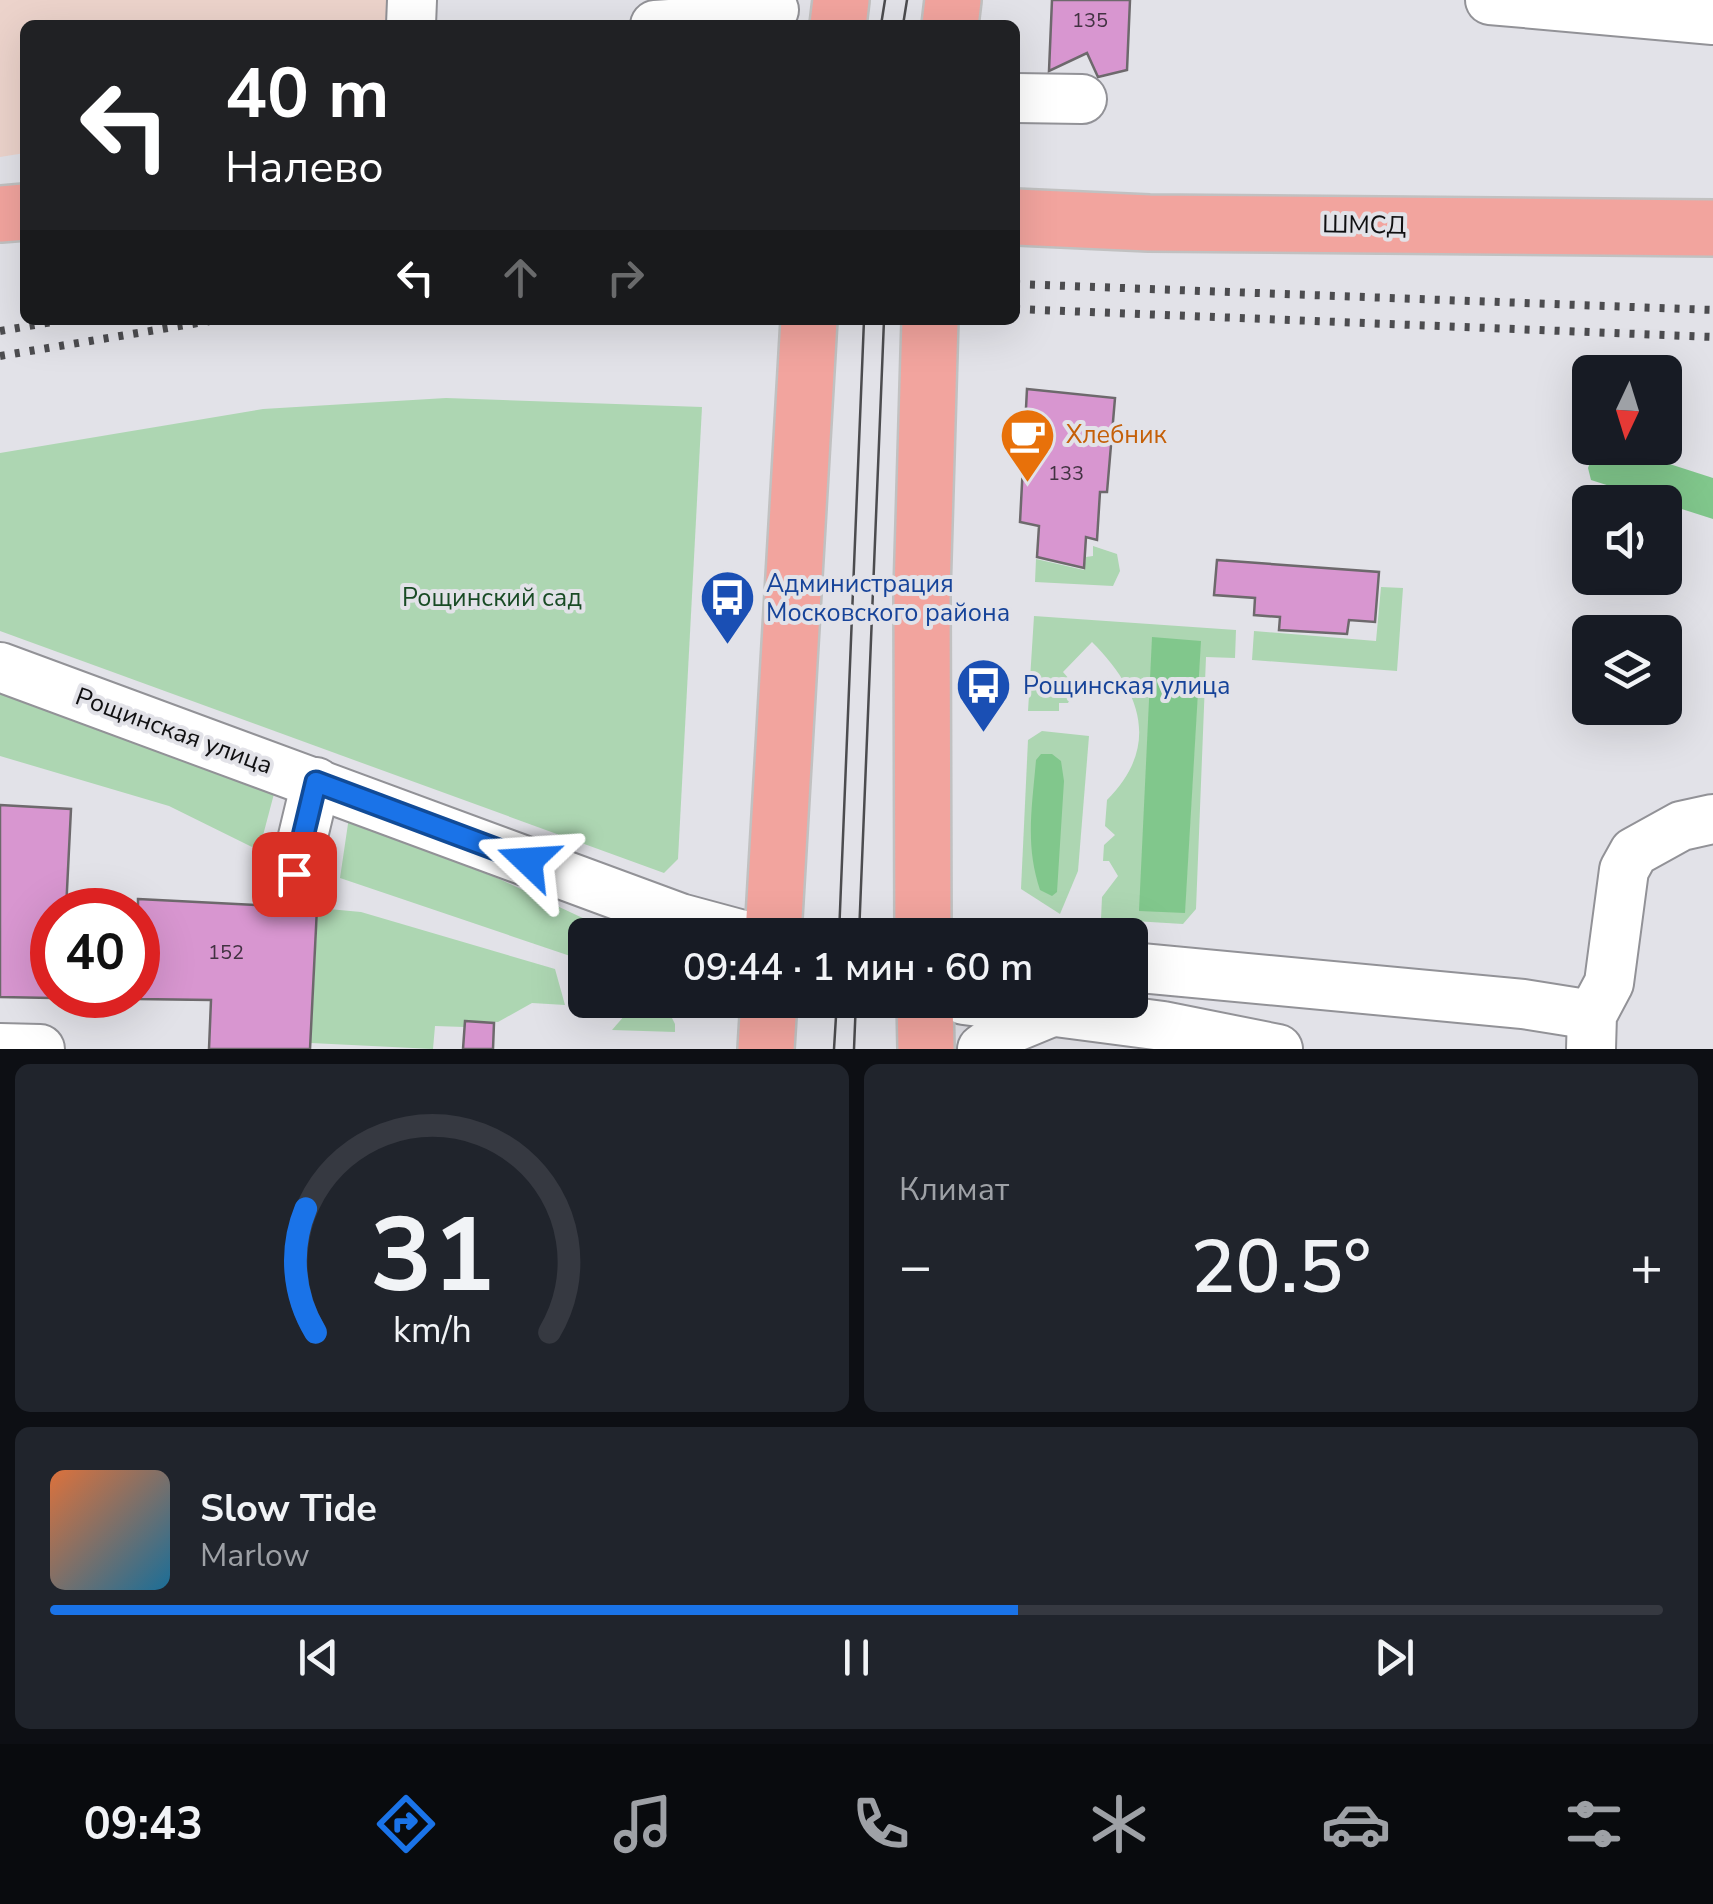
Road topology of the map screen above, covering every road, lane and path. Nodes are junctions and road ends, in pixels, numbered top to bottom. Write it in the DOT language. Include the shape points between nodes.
graph roads {
  1 [pos="1490,0"];
  2 [pos="775,12"];
  3 [pos="727,20"];
  4 [pos="1713,20"];
  5 [pos="1020,98"];
  6 [pos="1082,99"];
  7 [pos="1020,205"];
  8 [pos="1713,213"];
  9 [pos="1020,218"];
  10 [pos="1713,228"];
  11 [pos="809,325"];
  12 [pos="930,325"];
  13 [pos="0,667"];
  14 [pos="316,782"];
  15 [pos="1713,818"];
  16 [pos="294,874"];
  17 [pos="680,918"];
  18 [pos="774,918"];
  19 [pos="924,918"];
  20 [pos="1148,970"];
  21 [pos="768,1018"];
  22 [pos="925,1018"];
  23 [pos="1037,1018"];
  24 [pos="1105,1018"];
  25 [pos="1592,1032"];
  26 [pos="0,1048"];
  27 [pos="1274,1048"];
  28 [pos="40,1049"];
  29 [pos="766,1049"];
  30 [pos="926,1049"];
  31 [pos="982,1049"];
  1 -- 4 [label="street"];
  2 -- 3 [label="street"];
  5 -- 6 [label="street"];
  7 -- 8 [label="main road, ШМСД"];
  9 -- 10 [label="main road, ШМСД"];
  11 -- 18 [label="main road"];
  12 -- 19 [label="main road"];
  13 -- 14 [label="street, Рощинская улица"];
  14 -- 16 [label="street"];
  14 -- 17 [label="street, Рощинская улица"];
  15 -- 25 [label="street" via="1680,826 1634,852 1624,870 1609,983"];
  20 -- 25 [label="street" via="1523,1004"];
  21 -- 29 [label="main road"];
  22 -- 30 [label="main road"];
  23 -- 31 [label="street"];
  24 -- 27 [label="street"];
  26 -- 28 [label="street"];
}
